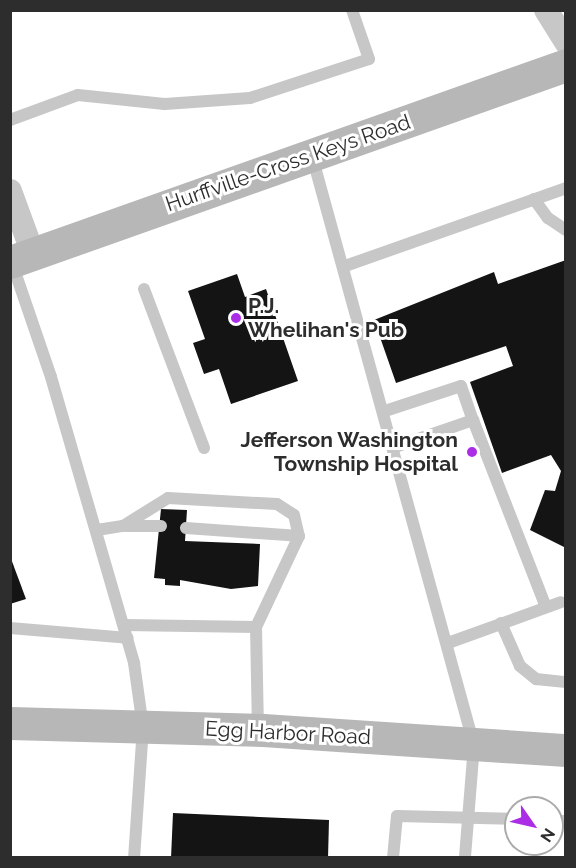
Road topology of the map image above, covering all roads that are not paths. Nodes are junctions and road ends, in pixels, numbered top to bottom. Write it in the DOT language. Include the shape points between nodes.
graph roads {
  1 [pos="352,10"];
  2 [pos="546,10"];
  3 [pos="566,42"];
  4 [pos="566,65"];
  5 [pos="10,120"];
  6 [pos="311,154"];
  7 [pos="566,188"];
  8 [pos="10,191"];
  9 [pos="534,199"];
  10 [pos="566,230"];
  11 [pos="18,259"];
  12 [pos="345,266"];
  13 [pos="144,289"];
  14 [pos="385,411"];
  15 [pos="473,420"];
  16 [pos="395,447"];
  17 [pos="204,448"];
  18 [pos="123,526"];
  19 [pos="161,526"];
  20 [pos="186,528"];
  21 [pos="97,530"];
  22 [pos="299,536"];
  23 [pos="561,602"];
  24 [pos="546,607"];
  25 [pos="501,623"];
  26 [pos="124,625"];
  27 [pos="256,627"];
  28 [pos="10,628"];
  29 [pos="128,638"];
  30 [pos="448,642"];
  31 [pos="566,682"];
  32 [pos="10,723"];
  33 [pos="143,727"];
  34 [pos="258,730"];
  35 [pos="474,745"];
  36 [pos="566,750"];
  37 [pos="467,816"];
  38 [pos="504,818"];
  39 [pos="134,858"];
  40 [pos="393,858"];
  41 [pos="465,858"];
  1 -- 5 [label="lane" via="369,59 250,98 165,104 78,95"];
  2 -- 3 [label="street"];
  4 -- 6 [label="main road, Hurffville-Cross Keys Road"];
  6 -- 11 [label="main road, Hurffville-Cross Keys Road"];
  6 -- 12 [label="lane"];
  7 -- 9 [label="lane"];
  8 -- 11 [label="street"];
  9 -- 10 [label="lane" via="548,218"];
  9 -- 12 [label="lane"];
  11 -- 21 [label="lane"];
  12 -- 14 [label="lane"];
  13 -- 17 [label="lane"];
  14 -- 15 [label="lane" via="461,386"];
  14 -- 16 [label="lane"];
  15 -- 16 [label="lane"];
  15 -- 24 [label="lane"];
  16 -- 30 [label="lane"];
  18 -- 19 [label="lane"];
  18 -- 21 [label="lane"];
  18 -- 22 [label="lane" via="158,500 227,500 278,504 297,520"];
  20 -- 22 [label="lane"];
  21 -- 26 [label="lane"];
  22 -- 27 [label="lane"];
  23 -- 24 [label="lane"];
  24 -- 25 [label="lane"];
  25 -- 30 [label="lane"];
  25 -- 31 [label="lane" via="520,666 536,680"];
  26 -- 27 [label="lane"];
  26 -- 29 [label="lane"];
  27 -- 34 [label="lane"];
  28 -- 29 [label="lane"];
  29 -- 33 [label="lane"];
  30 -- 35 [label="lane"];
  32 -- 33 [label="main road, Egg Harbor Road"];
  33 -- 34 [label="main road, Egg Harbor Road"];
  33 -- 39 [label="lane"];
  34 -- 35 [label="main road, Egg Harbor Road"];
  35 -- 36 [label="main road, Egg Harbor Road"];
  35 -- 37 [label="lane"];
  37 -- 38 [label="lane"];
  37 -- 40 [label="lane" via="397,816"];
  37 -- 41 [label="lane"];
}
